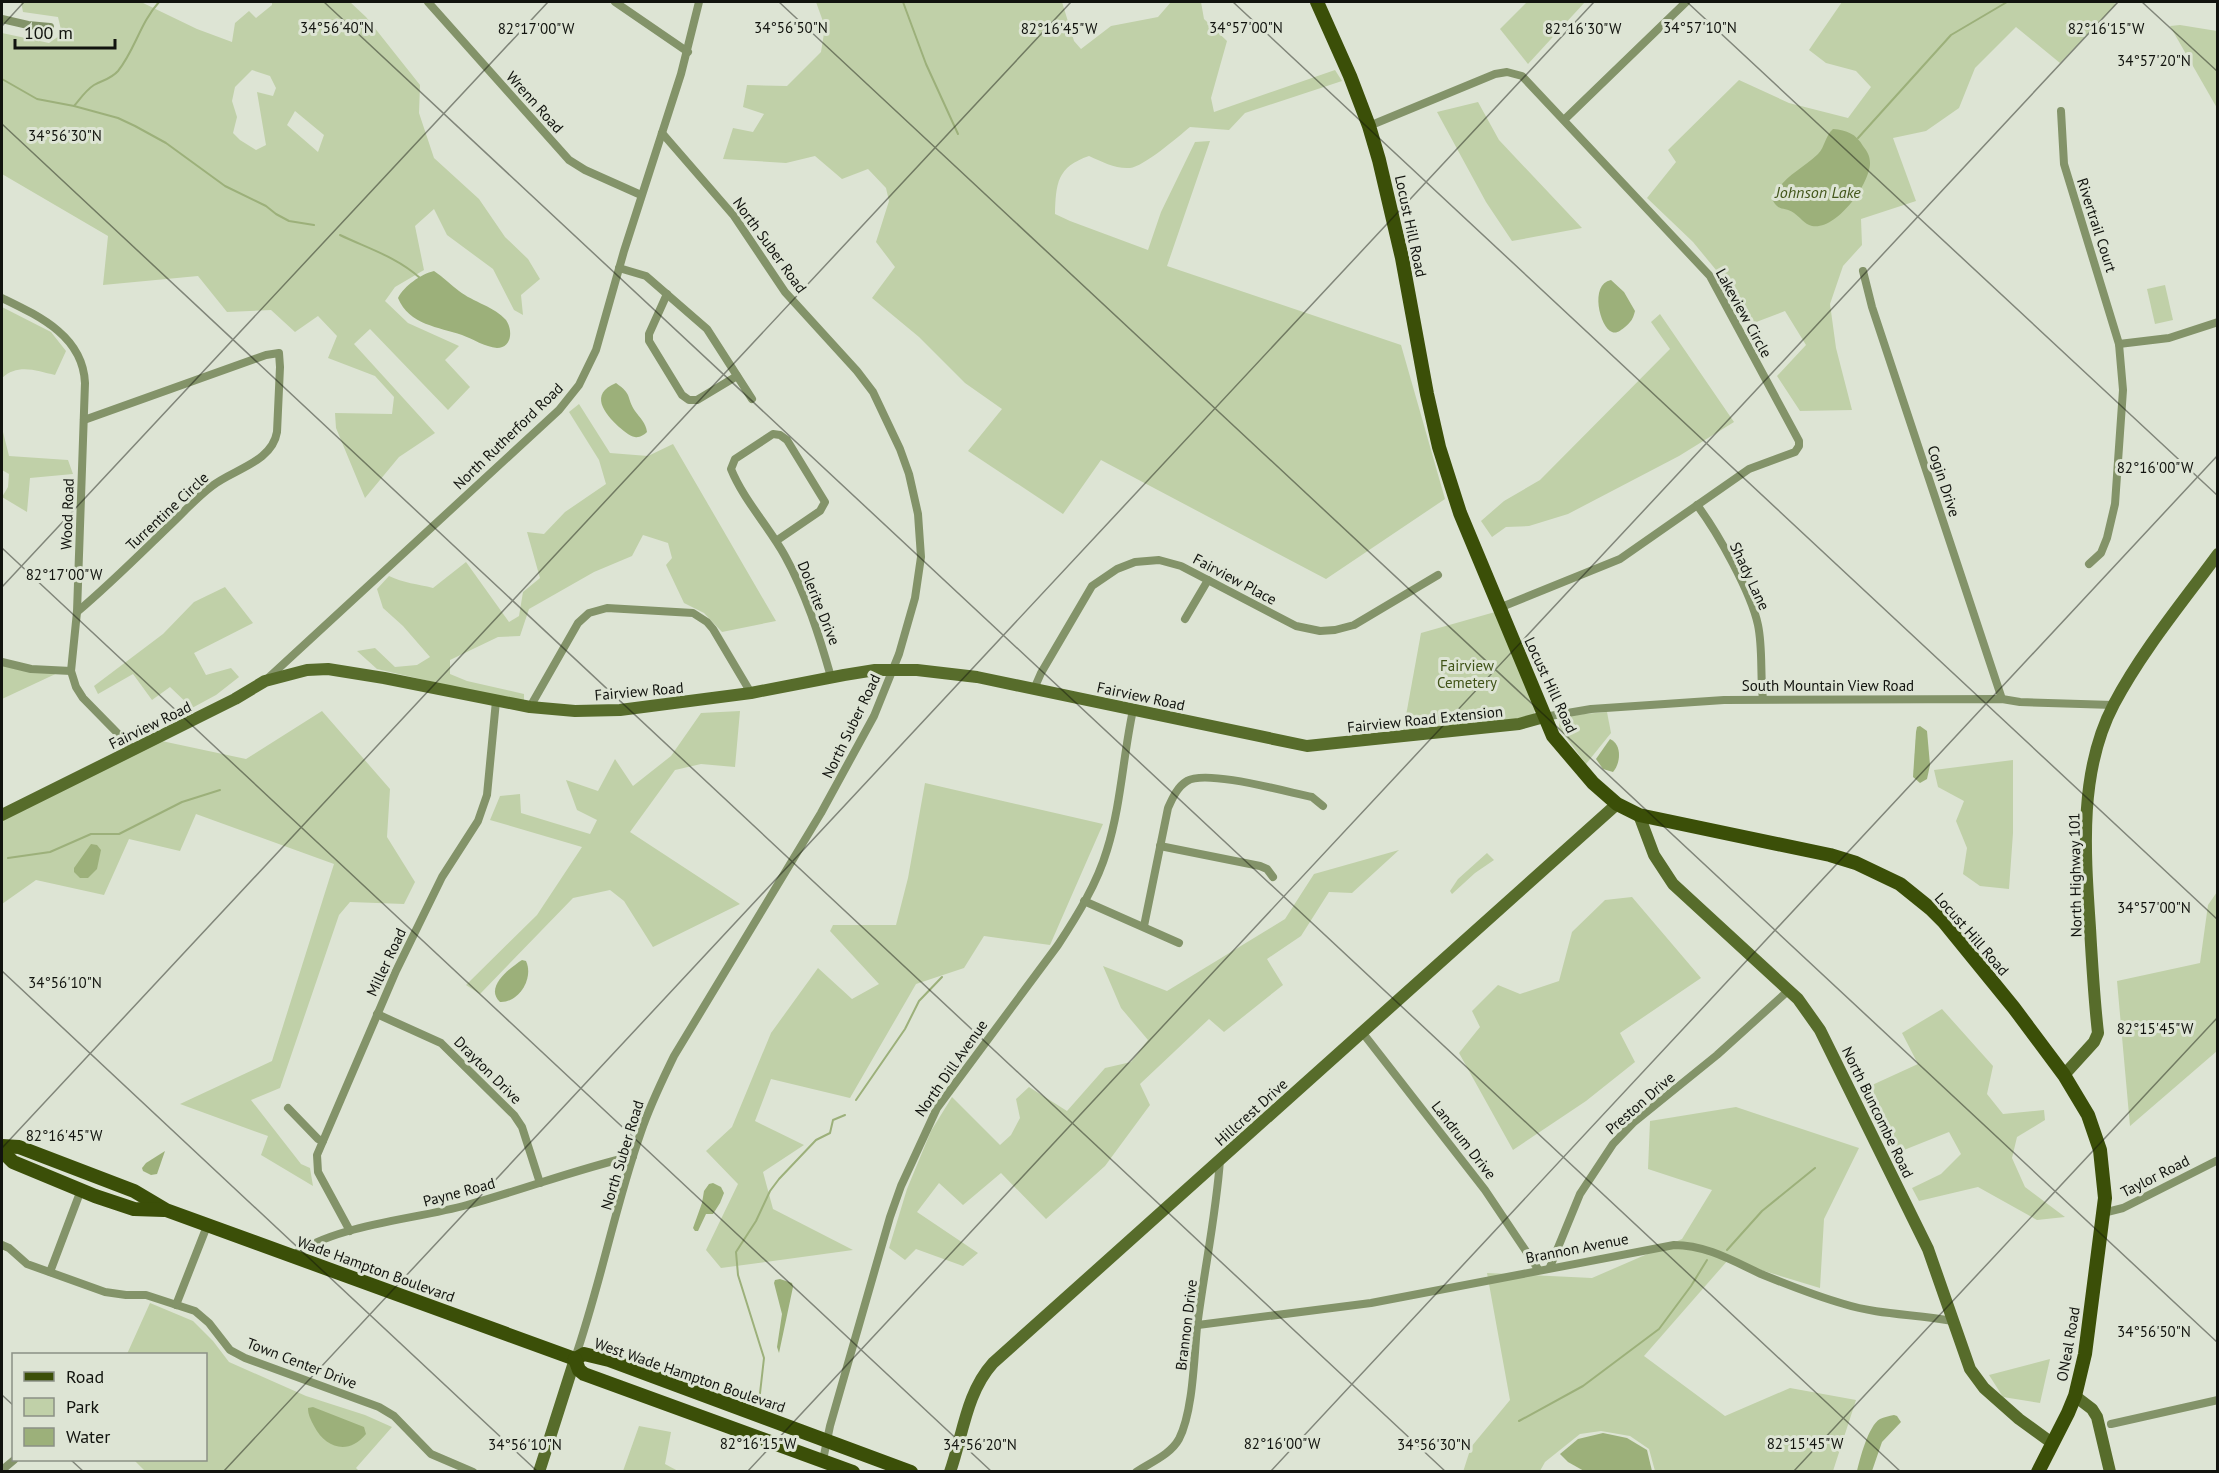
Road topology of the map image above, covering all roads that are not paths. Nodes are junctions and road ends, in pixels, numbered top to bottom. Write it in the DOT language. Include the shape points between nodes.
graph roads {
  1 [pos="428,2"];
  2 [pos="615,2"];
  3 [pos="699,2"];
  4 [pos="1317,2"];
  5 [pos="1686,2"];
  6 [pos="2,19"];
  7 [pos="50,27"];
  8 [pos="688,52"];
  9 [pos="2061,111"];
  10 [pos="1564,120"];
  11 [pos="1369,126"];
  12 [pos="662,133"];
  13 [pos="641,195"];
  14 [pos="619,268"];
  15 [pos="1863,271"];
  16 [pos="667,294"];
  17 [pos="2,298"];
  18 [pos="2217,322"];
  19 [pos="2119,344"];
  20 [pos="736,375"];
  21 [pos="752,399"];
  22 [pos="84,420"];
  23 [pos="1697,505"];
  24 [pos="776,541"];
  25 [pos="2217,554"];
  26 [pos="2089,564"];
  27 [pos="1438,575"];
  28 [pos="1208,580"];
  29 [pos="1499,608"];
  30 [pos="77,612"];
  31 [pos="1185,619"];
  32 [pos="2,662"];
  33 [pos="894,670"];
  34 [pos="71,671"];
  35 [pos="831,677"];
  36 [pos="266,681"];
  37 [pos="1034,689"];
  38 [pos="751,693"];
  39 [pos="1763,699"];
  40 [pos="2002,699"];
  41 [pos="496,701"];
  42 [pos="2114,705"];
  43 [pos="530,707"];
  44 [pos="1133,710"];
  45 [pos="1544,717"];
  46 [pos="1307,747"];
  47 [pos="134,750"];
  48 [pos="1617,804"];
  49 [pos="1323,806"];
  50 [pos="2,815"];
  51 [pos="1639,815"];
  52 [pos="1160,846"];
  53 [pos="1272,877"];
  54 [pos="1084,901"];
  55 [pos="1144,926"];
  56 [pos="1179,943"];
  57 [pos="1789,990"];
  58 [pos="377,1014"];
  59 [pos="1362,1032"];
  60 [pos="2064,1075"];
  61 [pos="288,1108"];
  62 [pos="323,1141"];
  63 [pos="2,1146"];
  64 [pos="2,1151"];
  65 [pos="633,1156"];
  66 [pos="1220,1160"];
  67 [pos="2217,1160"];
  68 [pos="540,1182"];
  69 [pos="81,1190"];
  70 [pos="166,1210"];
  71 [pos="2103,1213"];
  72 [pos="207,1226"];
  73 [pos="350,1232"];
  74 [pos="2,1245"];
  75 [pos="292,1256"];
  76 [pos="1550,1267"];
  77 [pos="1538,1269"];
  78 [pos="50,1272"];
  79 [pos="176,1305"];
  80 [pos="1953,1321"];
  81 [pos="1198,1325"];
  82 [pos="575,1359"];
  83 [pos="2075,1396"];
  84 [pos="2217,1400"];
  85 [pos="2112,1424"];
  86 [pos="828,1441"];
  87 [pos="2052,1443"];
  88 [pos="823,1460"];
  89 [pos="472,1472"];
  90 [pos="539,1472"];
  91 [pos="853,1472"];
  92 [pos="911,1472"];
  93 [pos="950,1472"];
  94 [pos="1136,1472"];
  95 [pos="2038,1472"];
  96 [pos="2110,1472"];
  1 -- 13 [label="street, Wrenn Road" via="569,160"];
  2 -- 8 [label="street"];
  3 -- 8 [label="street, North Rutherford Road"];
  4 -- 11 [label="main road, Locust Hill Road"];
  5 -- 10 [label="street"];
  6 -- 7 [label="street"];
  8 -- 12 [label="street, North Rutherford Road"];
  9 -- 19 [label="street, Rivertrail Court" via="2064,164"];
  10 -- 11 [label="street, Lakeview Circle" via="1525,79 1507,72"];
  10 -- 23 [label="street, Lakeview Circle" via="1710,276 1799,441 1796,452 1749,469"];
  11 -- 29 [label="main road, Locust Hill Road" via="1392,212 1439,447 1460,513"];
  12 -- 13 [label="street, North Rutherford Road"];
  12 -- 33 [label="street, North Suber Road" via="734,216 785,292 866,381 900,449 915,500 921,557 915,598"];
  13 -- 14 [label="street, North Rutherford Road"];
  14 -- 16 [label="street" via="646,276"];
  14 -- 36 [label="street, North Rutherford Road" via="596,350 569,398"];
  15 -- 40 [label="street, Cogin Drive"];
  16 -- 20 [label="street" via="710,333"];
  16 -- 20 [label="street" via="649,341 682,395 697,400"];
  17 -- 22 [label="street, Wood Road" via="45,320 76,349 85,374"];
  18 -- 19 [label="street" via="2169,338"];
  19 -- 26 [label="street, Rivertrail Court" via="2123,390 2115,504 2107,538"];
  20 -- 21 [label="street"];
  22 -- 30 [label="street, Wood Road"];
  22 -- 30 [label="street, Turrentine Circle" via="279,353 277,432 273,446 205,492"];
  23 -- 29 [label="street, Lakeview Circle" via="1620,559"];
  23 -- 39 [label="street, Shady Lane" via="1755,614"];
  24 -- 24 [label="street, Dolerite Drive" via="731,465 770,435 777,434 787,440 825,502 820,512"];
  24 -- 35 [label="street, Dolerite Drive" via="808,605"];
  25 -- 42 [label="street, North Highway 101"];
  27 -- 28 [label="street, Fairview Place" via="1363,621 1328,631 1296,626"];
  28 -- 31 [label="street"];
  28 -- 37 [label="street, Fairview Place" via="1160,560 1136,562 1104,576 1086,594"];
  29 -- 45 [label="main road, Locust Hill Road"];
  30 -- 34 [label="street, Wood Road"];
  32 -- 34 [label="street" via="31,669"];
  33 -- 35 [label="street, Fairview Road"];
  33 -- 37 [label="street, Fairview Road" via="950,673"];
  33 -- 65 [label="street, North Suber Road" via="830,798 674,1056 648,1110"];
  34 -- 47 [label="street, Wood Road" via="83,698"];
  35 -- 38 [label="street, Fairview Road"];
  36 -- 41 [label="street, Fairview Road" via="307,670 339,669"];
  36 -- 47 [label="street, Fairview Road"];
  37 -- 44 [label="street, Fairview Road"];
  38 -- 43 [label="street, Fairview Road" via="620,710"];
  38 -- 43 [label="street" via="713,629 699,616 685,611 607,608 590,613 578,623"];
  39 -- 40 [label="street, South Mountain View Road"];
  39 -- 45 [label="street, South Mountain View Road" via="1638,705"];
  40 -- 42 [label="street, South Mountain View Road"];
  41 -- 43 [label="street, Fairview Road"];
  41 -- 58 [label="street, Miller Road" via="484,809 442,877"];
  42 -- 60 [label="street, North Highway 101" via="2092,764 2086,828 2098,1033"];
  44 -- 46 [label="street, Fairview Road"];
  44 -- 54 [label="street, North Dill Avenue" via="1112,832"];
  45 -- 46 [label="street, Fairview Road Extension" via="1519,724"];
  45 -- 48 [label="main road, Locust Hill Road" via="1569,757"];
  47 -- 50 [label="street, Fairview Road"];
  48 -- 51 [label="main road, Locust Hill Road"];
  48 -- 59 [label="street, Hillcrest Drive"];
  49 -- 52 [label="street" via="1312,797 1199,777 1187,781 1173,797"];
  51 -- 57 [label="street, North Buncombe Road" via="1654,855 1673,884"];
  51 -- 60 [label="main road, Locust Hill Road" via="1830,855 1900,884 1931,909 1966,947"];
  52 -- 53 [label="street" via="1260,866"];
  52 -- 55 [label="street"];
  54 -- 55 [label="street"];
  54 -- 86 [label="street, North Dill Avenue" via="1058,945 944,1096 925,1130 890,1217"];
  55 -- 56 [label="street"];
  57 -- 76 [label="street, Preston Drive" via="1612,1144 1580,1194"];
  57 -- 80 [label="street, North Buncombe Road" via="1804,1005 1823,1037 1928,1249"];
  58 -- 62 [label="street, Miller Road"];
  58 -- 68 [label="street, Drayton Drive" via="441,1043 514,1115 522,1127"];
  59 -- 66 [label="street, Hillcrest Drive"];
  59 -- 77 [label="street, Landrum Drive" via="1485,1190"];
  60 -- 71 [label="main road, Locust Hill Road" via="2088,1115 2100,1150 2105,1191"];
  61 -- 62 [label="street"];
  62 -- 73 [label="street, Miller Road" via="317,1168"];
  63 -- 70 [label="main road, Wade Hampton Boulevard" via="19,1147 134,1191"];
  64 -- 69 [label="main road, Wade Hampton Boulevard" via="13,1162"];
  65 -- 68 [label="street, Payne Road"];
  65 -- 82 [label="street, North Suber Road"];
  66 -- 81 [label="street, Brannon Drive"];
  66 -- 93 [label="street, Hillcrest Drive" via="987,1370 973,1394"];
  67 -- 71 [label="street, Taylor Road" via="2123,1208"];
  68 -- 73 [label="street, Payne Road" via="465,1206"];
  69 -- 70 [label="main road, Wade Hampton Boulevard" via="134,1209"];
  69 -- 78 [label="street"];
  70 -- 72 [label="main road, Wade Hampton Boulevard"];
  71 -- 83 [label="main road, ONeal Road" via="2085,1354"];
  72 -- 75 [label="main road, Wade Hampton Boulevard"];
  72 -- 79 [label="street"];
  73 -- 75 [label="street, Payne Road"];
  74 -- 78 [label="street, Town Center Drive" via="27,1264"];
  75 -- 82 [label="main road, Wade Hampton Boulevard"];
  76 -- 77 [label="street, Brannon Avenue"];
  76 -- 80 [label="street, Brannon Avenue" via="1659,1246 1688,1245 1844,1305"];
  77 -- 81 [label="street, Brannon Avenue" via="1351,1306"];
  78 -- 79 [label="street, Town Center Drive" via="105,1292 146,1294"];
  79 -- 89 [label="street, Town Center Drive" via="195,1311 230,1350 245,1359 379,1407 394,1416 431,1454"];
  80 -- 87 [label="street, North Buncombe Road" via="1964,1357 1976,1379"];
  81 -- 94 [label="street, Brannon Drive" via="1193,1381 1180,1437 1167,1453"];
  82 -- 86 [label="main road, West Wade Hampton Boulevard" via="584,1353 609,1360"];
  82 -- 88 [label="main road, West Wade Hampton Boulevard" via="584,1374"];
  82 -- 90 [label="street"];
  83 -- 87 [label="main road"];
  83 -- 96 [label="street, ONeal Road" via="2097,1417"];
  84 -- 85 [label="street"];
  86 -- 88 [label="street, North Dill Avenue"];
  86 -- 92 [label="main road, West Wade Hampton Boulevard"];
  87 -- 95 [label="main road"];
  88 -- 91 [label="main road, West Wade Hampton Boulevard"];
}
